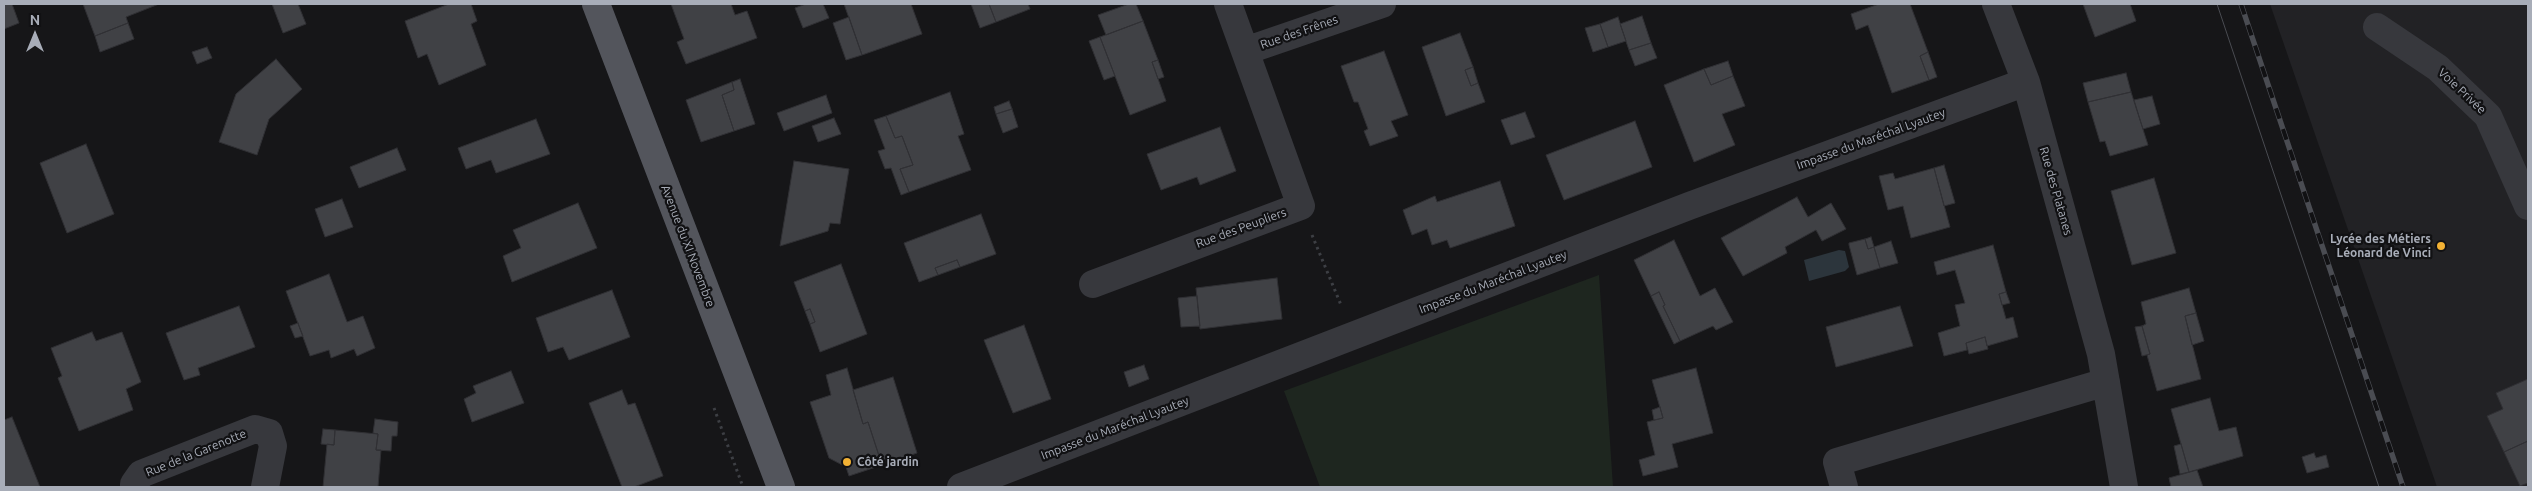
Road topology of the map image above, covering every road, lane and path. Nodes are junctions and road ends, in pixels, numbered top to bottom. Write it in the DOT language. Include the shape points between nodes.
graph roads {
  1 [pos="596,4"];
  2 [pos="1228,4"];
  3 [pos="1382,4"];
  4 [pos="1996,4"];
  5 [pos="2377,27"];
  6 [pos="1246,51"];
  7 [pos="2026,82"];
  8 [pos="1301,206"];
  9 [pos="2528,206"];
  10 [pos="1093,284"];
  11 [pos="1354,336"];
  12 [pos="2106,382"];
  13 [pos="134,487"];
  14 [pos="265,487"];
  15 [pos="781,487"];
  16 [pos="961,487"];
  17 [pos="1844,487"];
  18 [pos="2124,487"];
  1 -- 15 [label="main road, Avenue du XI Novembre"];
  2 -- 6 [label="street, Rue des Peupliers"];
  3 -- 6 [label="street, Rue des Frênes"];
  4 -- 7 [label="street, Rue des Platanes"];
  5 -- 9 [label="street, Voie Privée" via="2438,68 2488,116"];
  6 -- 8 [label="street, Rue des Peupliers"];
  7 -- 11 [label="street, Impasse du Maréchal Lyautey" via="1688,206"];
  7 -- 12 [label="street, Rue des Platanes"];
  8 -- 10 [label="street, Rue des Peupliers"];
  8 -- 11 [label="path"];
  11 -- 16 [label="street, Impasse du Maréchal Lyautey"];
  12 -- 17 [label="street" via="1837,462"];
  12 -- 18 [label="street, Rue des Platanes"];
  13 -- 14 [label="street, Rue de la Garenotte" via="142,474 255,429 269,433 273,446"];
}
